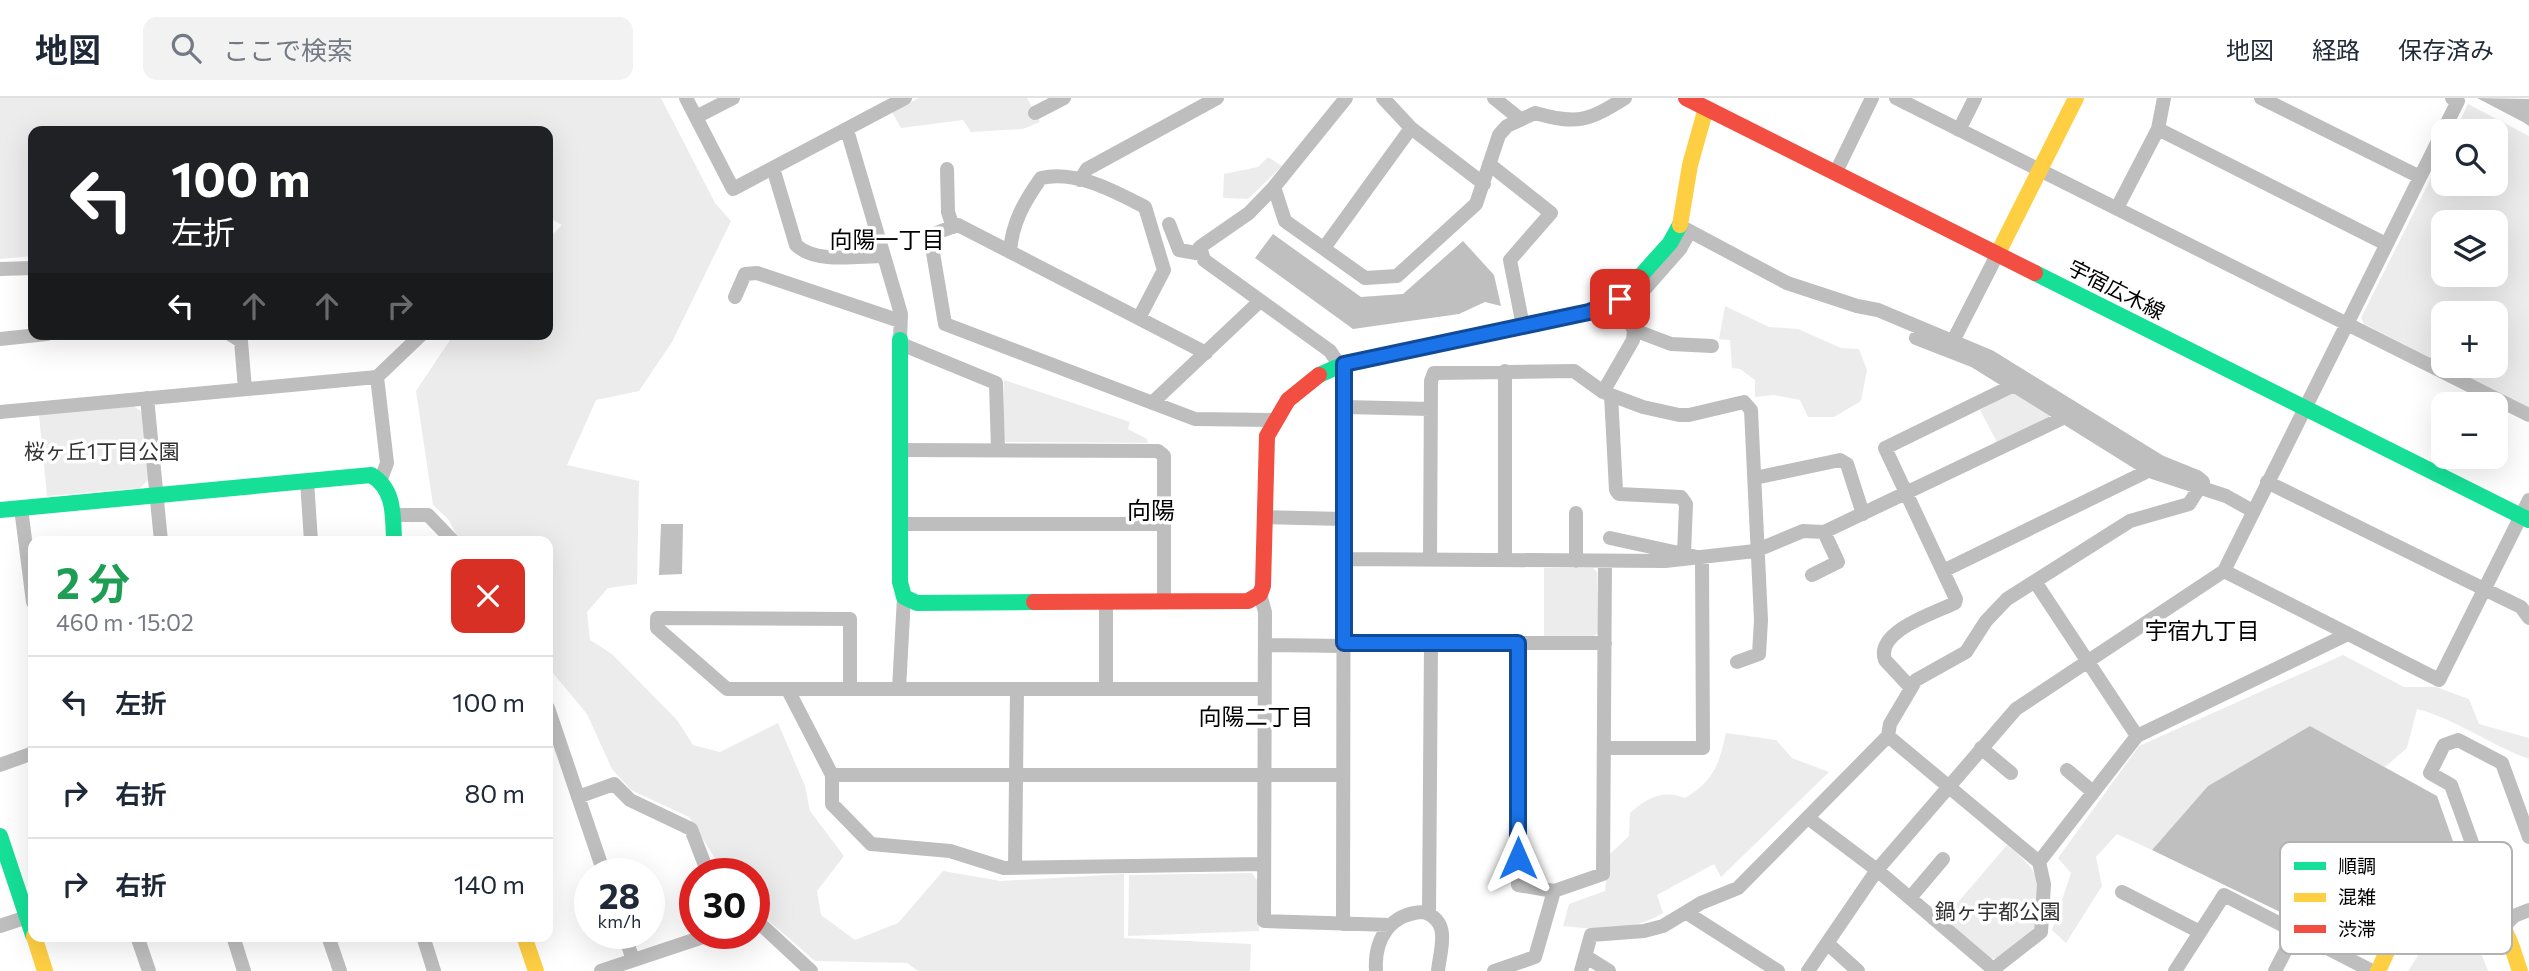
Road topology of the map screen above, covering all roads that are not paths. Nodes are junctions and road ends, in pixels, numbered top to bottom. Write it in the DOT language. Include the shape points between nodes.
graph roads {
  1 [pos="686,98"];
  2 [pos="733,98"];
  3 [pos="905,98"];
  4 [pos="1064,98"];
  5 [pos="1217,98"];
  6 [pos="1346,98"];
  7 [pos="1382,98"];
  8 [pos="1494,98"];
  9 [pos="1625,98"];
  10 [pos="1686,98"];
  11 [pos="1872,98"];
  12 [pos="1896,98"];
  13 [pos="1975,98"];
  14 [pos="2076,98"];
  15 [pos="2164,98"];
  16 [pos="2261,98"];
  17 [pos="2452,98"];
  18 [pos="1709,103"];
  19 [pos="1035,113"];
  20 [pos="696,117"];
  21 [pos="1520,119"];
  22 [pos="1411,128"];
  23 [pos="2158,129"];
  24 [pos="847,130"];
  25 [pos="1959,130"];
  26 [pos="1489,164"];
  27 [pos="773,168"];
  28 [pos="947,169"];
  29 [pos="2039,170"];
  30 [pos="1836,172"];
  31 [pos="2420,177"];
  32 [pos="1080,180"];
  33 [pos="1484,184"];
  34 [pos="1274,187"];
  35 [pos="2117,208"];
  36 [pos="1169,224"];
  37 [pos="953,227"];
  38 [pos="1685,229"];
  39 [pos="2386,244"];
  40 [pos="1324,248"];
  41 [pos="1010,252"];
  42 [pos="1998,253"];
  43 [pos="1202,254"];
  44 [pos="884,256"];
  45 [pos="28,268"];
  46 [pos="0,269"];
  47 [pos="735,297"];
  48 [pos="1260,300"];
  49 [pos="1139,318"];
  50 [pos="900,321"];
  51 [pos="2346,323"];
  52 [pos="1523,326"];
  53 [pos="1634,330"];
  54 [pos="28,336"];
  55 [pos="0,338"];
  56 [pos="1916,338"];
  57 [pos="239,340"];
  58 [pos="416,340"];
  59 [pos="1953,341"];
  60 [pos="901,342"];
  61 [pos="1712,346"];
  62 [pos="1206,353"];
  63 [pos="1342,365"];
  64 [pos="1505,371"];
  65 [pos="377,377"];
  66 [pos="2014,385"];
  67 [pos="245,389"];
  68 [pos="1607,393"];
  69 [pos="147,398"];
  70 [pos="1152,403"];
  71 [pos="1344,407"];
  72 [pos="2304,407"];
  73 [pos="1431,409"];
  74 [pos="0,412"];
  75 [pos="2529,415"];
  76 [pos="2065,417"];
  77 [pos="1274,420"];
  78 [pos="901,450"];
  79 [pos="998,450"];
  80 [pos="2150,470"];
  81 [pos="1755,478"];
  82 [pos="381,479"];
  83 [pos="307,481"];
  84 [pos="2267,482"];
  85 [pos="2201,488"];
  86 [pos="1907,495"];
  87 [pos="156,496"];
  88 [pos="2529,500"];
  89 [pos="21,508"];
  90 [pos="0,510"];
  91 [pos="2253,510"];
  92 [pos="1576,513"];
  93 [pos="1863,514"];
  94 [pos="391,515"];
  95 [pos="1264,517"];
  96 [pos="2525,518"];
  97 [pos="1344,519"];
  98 [pos="900,524"];
  99 [pos="1164,524"];
  100 [pos="1824,532"];
  101 [pos="160,536"];
  102 [pos="311,536"];
  103 [pos="393,536"];
  104 [pos="448,536"];
  105 [pos="1610,538"];
  106 [pos="1755,551"];
  107 [pos="1684,554"];
  108 [pos="1702,558"];
  109 [pos="1344,559"];
  110 [pos="1430,560"];
  111 [pos="1505,560"];
  112 [pos="1576,561"];
  113 [pos="1605,561"];
  114 [pos="28,563"];
  115 [pos="1943,571"];
  116 [pos="2224,571"];
  117 [pos="1812,575"];
  118 [pos="2036,583"];
  119 [pos="2484,589"];
  120 [pos="1260,594"];
  121 [pos="904,597"];
  122 [pos="1106,602"];
  123 [pos="1164,602"];
  124 [pos="2529,618"];
  125 [pos="2348,634"];
  126 [pos="1431,643"];
  127 [pos="1518,643"];
  128 [pos="1605,643"];
  129 [pos="1344,644"];
  130 [pos="1265,645"];
  131 [pos="2088,661"];
  132 [pos="1737,662"];
  133 [pos="1911,688"];
  134 [pos="850,689"];
  135 [pos="899,689"];
  136 [pos="1017,689"];
  137 [pos="1106,689"];
  138 [pos="1264,689"];
  139 [pos="788,690"];
  140 [pos="1888,736"];
  141 [pos="2137,736"];
  142 [pos="554,747"];
  143 [pos="1604,748"];
  144 [pos="1981,748"];
  145 [pos="28,756"];
  146 [pos="0,765"];
  147 [pos="2067,770"];
  148 [pos="2011,773"];
  149 [pos="832,775"];
  150 [pos="1016,775"];
  151 [pos="1265,775"];
  152 [pos="1343,775"];
  153 [pos="1949,786"];
  154 [pos="2093,792"];
  155 [pos="578,797"];
  156 [pos="1808,818"];
  157 [pos="0,836"];
  158 [pos="2529,837"];
  159 [pos="2471,842"];
  160 [pos="599,858"];
  161 [pos="702,858"];
  162 [pos="1943,859"];
  163 [pos="2039,862"];
  164 [pos="1264,864"];
  165 [pos="1015,868"];
  166 [pos="1877,870"];
  167 [pos="1554,891"];
  168 [pos="2122,892"];
  169 [pos="1910,898"];
  170 [pos="2529,910"];
  171 [pos="1687,913"];
  172 [pos="1429,914"];
  173 [pos="27,917"];
  174 [pos="2512,918"];
  175 [pos="28,920"];
  176 [pos="1343,924"];
  177 [pos="2280,924"];
  178 [pos="1391,925"];
  179 [pos="0,926"];
  180 [pos="2200,932"];
  181 [pos="770,933"];
  182 [pos="35,942"];
  183 [pos="139,942"];
  184 [pos="235,942"];
  185 [pos="330,942"];
  186 [pos="425,942"];
  187 [pos="526,942"];
  188 [pos="1827,943"];
  189 [pos="679,945"];
  190 [pos="629,949"];
  191 [pos="2512,952"];
  192 [pos="2284,954"];
  193 [pos="2338,954"];
  194 [pos="2387,954"];
  195 [pos="1585,956"];
  196 [pos="633,960"];
  197 [pos="1992,970"];
  198 [pos="45,971"];
  199 [pos="149,971"];
  200 [pos="244,971"];
  201 [pos="340,971"];
  202 [pos="435,971"];
  203 [pos="536,971"];
  204 [pos="601,971"];
  205 [pos="811,971"];
  206 [pos="1376,971"];
  207 [pos="1438,971"];
  208 [pos="1494,971"];
  209 [pos="1581,971"];
  210 [pos="1609,971"];
  211 [pos="1777,971"];
  212 [pos="1808,971"];
  213 [pos="1858,971"];
  214 [pos="2175,971"];
  215 [pos="2275,971"];
  216 [pos="2372,971"];
  217 [pos="2378,971"];
  218 [pos="2520,971"];
  1 -- 20 [label="street"];
  2 -- 20 [label="street"];
  3 -- 24 [label="street"];
  4 -- 19 [label="street"];
  5 -- 32 [label="street" via="1087,169"];
  6 -- 34 [label="street"];
  7 -- 22 [label="street"];
  8 -- 21 [label="street"];
  9 -- 21 [label="street" via="1584,121 1535,113"];
  10 -- 18 [label="street, 宇宿広木線"];
  11 -- 30 [label="street"];
  12 -- 25 [label="street"];
  13 -- 25 [label="street"];
  14 -- 29 [label="street"];
  15 -- 23 [label="street"];
  16 -- 31 [label="street"];
  17 -- 31 [label="street" via="2458,101"];
  18 -- 30 [label="street, 宇宿広木線"];
  18 -- 38 [label="street" via="1690,165"];
  20 -- 27 [label="street" via="733,189"];
  21 -- 26 [label="street" via="1499,135"];
  22 -- 33 [label="street"];
  22 -- 40 [label="street"];
  23 -- 35 [label="street"];
  23 -- 39 [label="street"];
  24 -- 27 [label="street"];
  24 -- 44 [label="street"];
  25 -- 29 [label="street"];
  26 -- 33 [label="street"];
  26 -- 52 [label="street" via="1552,213 1510,260"];
  27 -- 44 [label="street" via="796,245 803,251 822,256"];
  28 -- 37 [label="street"];
  29 -- 35 [label="street"];
  29 -- 42 [label="street"];
  30 -- 42 [label="street, 宇宿広木線"];
  31 -- 39 [label="street"];
  32 -- 41 [label="street" via="1057,174 1041,178 1021,207"];
  32 -- 49 [label="street" via="1105,187 1149,212 1164,270"];
  33 -- 40 [label="street" via="1476,204 1397,276 1365,278"];
  34 -- 40 [label="street" via="1285,221"];
  34 -- 43 [label="street" via="1249,213 1200,247"];
  35 -- 51 [label="street"];
  36 -- 43 [label="street" via="1179,250"];
  37 -- 41 [label="street" via="958,225"];
  37 -- 70 [label="street" via="930,235 945,324"];
  38 -- 52 [label="street" via="1612,304"];
  38 -- 53 [label="street" via="1680,249 1630,306 1626,316"];
  38 -- 59 [label="street" via="1787,283 1878,310"];
  39 -- 51 [label="street"];
  41 -- 49 [label="street"];
  42 -- 59 [label="street"];
  42 -- 72 [label="street, 宇宿広木線"];
  43 -- 48 [label="street"];
  44 -- 50 [label="street"];
  45 -- 46 [label="street"];
  47 -- 50 [label="street" via="745,274 757,273"];
  48 -- 62 [label="street"];
  48 -- 63 [label="street" via="1331,351"];
  49 -- 62 [label="street"];
  50 -- 60 [label="street"];
  51 -- 72 [label="street"];
  51 -- 75 [label="street"];
  52 -- 63 [label="street"];
  53 -- 61 [label="street" via="1671,344"];
  53 -- 68 [label="street"];
  54 -- 55 [label="street"];
  56 -- 66 [label="street" via="1975,361"];
  57 -- 67 [label="street"];
  58 -- 65 [label="street"];
  59 -- 85 [label="street" via="1990,357 2160,462 2197,477 2203,482"];
  60 -- 78 [label="street"];
  60 -- 79 [label="street" via="996,383"];
  62 -- 70 [label="street"];
  63 -- 71 [label="street"];
  63 -- 77 [label="street" via="1314,375 1291,394"];
  64 -- 68 [label="street" via="1574,371"];
  64 -- 73 [label="street" via="1434,373"];
  64 -- 111 [label="street"];
  65 -- 67 [label="street"];
  65 -- 82 [label="street" via="387,463"];
  66 -- 76 [label="street"];
  66 -- 86 [label="street" via="1885,448"];
  67 -- 69 [label="street"];
  68 -- 81 [label="street" via="1679,415 1744,402 1751,410"];
  68 -- 107 [label="street" via="1616,490 1619,494 1681,497 1686,504"];
  69 -- 74 [label="street"];
  69 -- 87 [label="street"];
  70 -- 77 [label="street" via="1195,419"];
  71 -- 73 [label="street"];
  71 -- 97 [label="street"];
  72 -- 84 [label="street"];
  72 -- 96 [label="street, 宇宿広木線"];
  73 -- 110 [label="street"];
  76 -- 80 [label="street"];
  76 -- 86 [label="street"];
  77 -- 95 [label="street" via="1265,453"];
  78 -- 79 [label="street"];
  78 -- 98 [label="street"];
  79 -- 99 [label="street" via="1158,451 1164,456"];
  80 -- 85 [label="street"];
  80 -- 115 [label="street"];
  81 -- 93 [label="street" via="1840,460 1847,464"];
  81 -- 106 [label="street"];
  82 -- 83 [label="street" via="371,475"];
  82 -- 94 [label="street" via="389,491"];
  83 -- 87 [label="street"];
  83 -- 102 [label="street"];
  84 -- 91 [label="street"];
  84 -- 119 [label="street"];
  85 -- 91 [label="street"];
  85 -- 118 [label="street" via="2189,504 2130,521"];
  86 -- 93 [label="street"];
  86 -- 115 [label="street"];
  87 -- 89 [label="street"];
  87 -- 101 [label="street"];
  88 -- 96 [label="street"];
  89 -- 90 [label="street"];
  89 -- 114 [label="street"];
  91 -- 116 [label="street"];
  92 -- 112 [label="street"];
  93 -- 100 [label="street"];
  94 -- 103 [label="street"];
  94 -- 104 [label="street" via="428,515"];
  95 -- 97 [label="street"];
  95 -- 120 [label="street" via="1265,570"];
  96 -- 119 [label="street"];
  97 -- 109 [label="street"];
  98 -- 99 [label="street"];
  98 -- 121 [label="street"];
  99 -- 123 [label="street"];
  100 -- 106 [label="street" via="1803,531"];
  100 -- 117 [label="street" via="1838,562"];
  105 -- 107 [label="street"];
  106 -- 108 [label="street"];
  106 -- 132 [label="street" via="1759,654"];
  107 -- 108 [label="street"];
  108 -- 113 [label="street"];
  108 -- 143 [label="street" via="1703,748"];
  109 -- 110 [label="street"];
  109 -- 129 [label="street"];
  110 -- 111 [label="street"];
  111 -- 112 [label="street"];
  112 -- 113 [label="street"];
  113 -- 128 [label="street"];
  115 -- 133 [label="street" via="1955,603 1896,631 1885,645 1885,660"];
  116 -- 125 [label="street"];
  116 -- 131 [label="street"];
  118 -- 131 [label="street"];
  118 -- 133 [label="street" via="2000,606 1966,652 1916,680"];
  119 -- 124 [label="street" via="2521,607"];
  119 -- 125 [label="street" via="2439,680"];
  120 -- 123 [label="street" via="1248,601"];
  120 -- 130 [label="street"];
  121 -- 122 [label="street" via="917,603"];
  121 -- 135 [label="street"];
  122 -- 123 [label="street"];
  122 -- 137 [label="street"];
  125 -- 141 [label="street"];
  126 -- 127 [label="street"];
  126 -- 129 [label="street"];
  126 -- 172 [label="street"];
  127 -- 128 [label="street"];
  127 -- 167 [label="street" via="1518,885"];
  128 -- 143 [label="street"];
  129 -- 130 [label="street"];
  129 -- 152 [label="street"];
  130 -- 138 [label="street"];
  131 -- 141 [label="street"];
  131 -- 144 [label="street" via="2016,709"];
  133 -- 140 [label="street"];
  134 -- 135 [label="street"];
  134 -- 139 [label="street"];
  134 -- 139 [label="street" via="850,619 657,618 657,628 727,690"];
  135 -- 136 [label="street"];
  136 -- 137 [label="street"];
  136 -- 150 [label="street"];
  137 -- 138 [label="street"];
  138 -- 151 [label="street"];
  139 -- 149 [label="street"];
  140 -- 153 [label="street"];
  140 -- 156 [label="street"];
  141 -- 154 [label="street"];
  142 -- 155 [label="street"];
  143 -- 167 [label="street" via="1603,874"];
  144 -- 148 [label="street"];
  144 -- 153 [label="street"];
  145 -- 146 [label="street"];
  147 -- 154 [label="street"];
  149 -- 150 [label="street"];
  149 -- 165 [label="street" via="832,804 871,844 950,851"];
  150 -- 151 [label="street"];
  150 -- 165 [label="street"];
  151 -- 152 [label="street"];
  151 -- 164 [label="street"];
  152 -- 176 [label="street"];
  153 -- 163 [label="street"];
  153 -- 166 [label="street"];
  154 -- 163 [label="street"];
  155 -- 160 [label="street"];
  155 -- 161 [label="street" via="614,784 630,800 691,829"];
  156 -- 166 [label="street"];
  156 -- 171 [label="street" via="1738,888"];
  157 -- 173 [label="street"];
  158 -- 159 [label="street" via="2502,763 2458,740 2444,745 2430,772 2451,785"];
  162 -- 169 [label="street"];
  163 -- 197 [label="street" via="2044,884 2041,932"];
  164 -- 165 [label="street"];
  164 -- 176 [label="street" via="1264,921"];
  166 -- 169 [label="street"];
  166 -- 188 [label="street"];
  167 -- 208 [label="street" via="1535,957"];
  168 -- 180 [label="street"];
  169 -- 197 [label="street"];
  170 -- 174 [label="street"];
  171 -- 195 [label="street" via="1644,931 1591,935"];
  171 -- 211 [label="street"];
  172 -- 178 [label="street" via="1408,913"];
  172 -- 207 [label="street" via="1443,930"];
  173 -- 175 [label="street"];
  173 -- 179 [label="street"];
  176 -- 178 [label="street"];
  177 -- 180 [label="street" via="2224,895"];
  178 -- 206 [label="street" via="1378,943"];
  180 -- 214 [label="street"];
  181 -- 205 [label="street"];
  182 -- 198 [label="street"];
  183 -- 199 [label="street"];
  184 -- 200 [label="street"];
  185 -- 201 [label="street"];
  186 -- 202 [label="street"];
  187 -- 203 [label="street"];
  188 -- 212 [label="street"];
  188 -- 213 [label="street"];
  189 -- 196 [label="street"];
  190 -- 196 [label="street"];
  191 -- 218 [label="street"];
  192 -- 215 [label="street"];
  193 -- 216 [label="street"];
  194 -- 217 [label="street"];
  195 -- 209 [label="street"];
  195 -- 210 [label="street"];
  196 -- 204 [label="street"];
}
